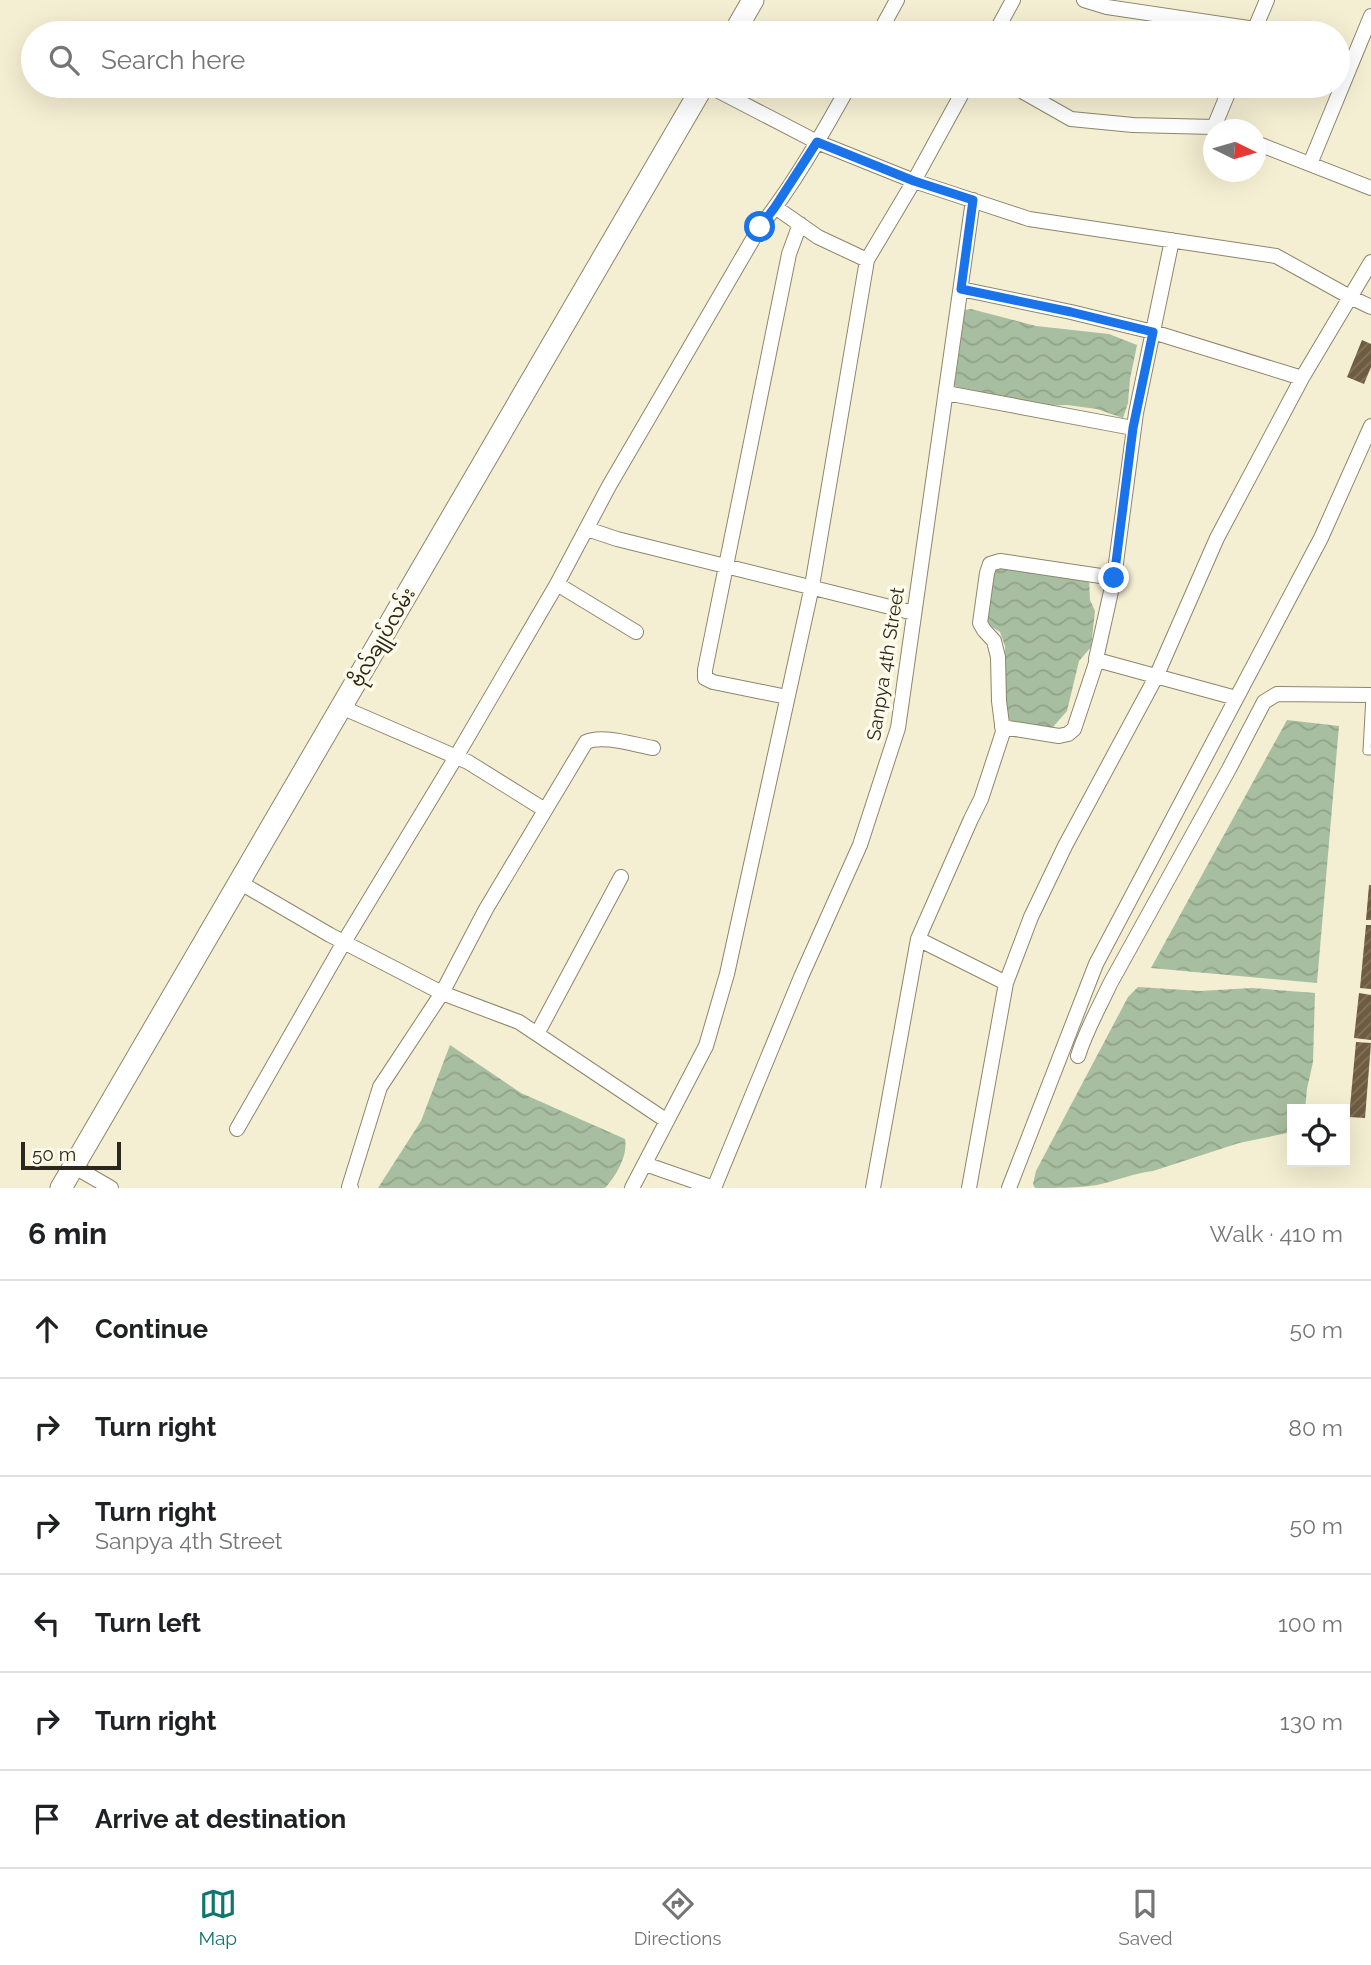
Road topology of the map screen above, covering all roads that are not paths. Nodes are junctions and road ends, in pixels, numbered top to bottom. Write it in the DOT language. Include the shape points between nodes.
graph roads {
  1 [pos="753,0"];
  2 [pos="897,0"];
  3 [pos="1013,0"];
  4 [pos="1084,0"];
  5 [pos="1267,0"];
  6 [pos="1371,16"];
  7 [pos="741,21"];
  8 [pos="886,21"];
  9 [pos="1002,21"];
  10 [pos="1193,21"];
  11 [pos="1258,21"];
  12 [pos="1350,67"];
  13 [pos="696,98"];
  14 [pos="732,98"];
  15 [pos="842,98"];
  16 [pos="959,98"];
  17 [pos="1034,98"];
  18 [pos="1227,98"];
  19 [pos="1337,98"];
  20 [pos="1220,119"];
  21 [pos="1203,128"];
  22 [pos="817,142"];
  23 [pos="1266,147"];
  24 [pos="1310,164"];
  25 [pos="914,181"];
  26 [pos="1371,188"];
  27 [pos="973,200"];
  28 [pos="775,207"];
  29 [pos="800,224"];
  30 [pos="1172,240"];
  31 [pos="867,260"];
  32 [pos="1371,262"];
  33 [pos="961,289"];
  34 [pos="1350,297"];
  35 [pos="1371,307"];
  36 [pos="1153,332"];
  37 [pos="1302,378"];
  38 [pos="946,393"];
  39 [pos="1371,426"];
  40 [pos="1133,428"];
  41 [pos="587,529"];
  42 [pos="726,567"];
  43 [pos="1114,578"];
  44 [pos="557,584"];
  45 [pos="811,589"];
  46 [pos="914,613"];
  47 [pos="636,632"];
  48 [pos="1097,660"];
  49 [pos="1156,677"];
  50 [pos="1370,696"];
  51 [pos="787,697"];
  52 [pos="1236,698"];
  53 [pos="341,707"];
  54 [pos="1002,727"];
  55 [pos="653,748"];
  56 [pos="1371,751"];
  57 [pos="456,757"];
  58 [pos="545,810"];
  59 [pos="621,877"];
  60 [pos="239,882"];
  61 [pos="918,939"];
  62 [pos="344,942"];
  63 [pos="1006,983"];
  64 [pos="442,993"];
  65 [pos="537,1034"];
  66 [pos="1078,1056"];
  67 [pos="667,1121"];
  68 [pos="237,1129"];
  69 [pos="645,1164"];
  70 [pos="74,1166"];
  71 [pos="61,1188"];
  72 [pos="111,1188"];
  73 [pos="351,1188"];
  74 [pos="632,1188"];
  75 [pos="714,1188"];
  76 [pos="873,1188"];
  77 [pos="969,1188"];
  78 [pos="1009,1188"];
  1 -- 7 [label="street"];
  2 -- 8 [label="street"];
  3 -- 9 [label="street"];
  4 -- 10 [label="street"];
  5 -- 11 [label="street"];
  6 -- 12 [label="street"];
  13 -- 53 [label="street, ဗိုလ်ချုပ်လမ်း"];
  14 -- 22 [label="street"];
  15 -- 22 [label="street"];
  16 -- 25 [label="street"];
  17 -- 21 [label="street" via="1072,119"];
  18 -- 20 [label="street"];
  19 -- 24 [label="street"];
  22 -- 25 [label="street"];
  22 -- 28 [label="street"];
  23 -- 24 [label="street"];
  24 -- 26 [label="street"];
  25 -- 27 [label="street"];
  25 -- 31 [label="street"];
  27 -- 30 [label="street" via="1029,219"];
  27 -- 33 [label="street, Sanpya 4th Street"];
  28 -- 29 [label="street"];
  28 -- 41 [label="street"];
  29 -- 31 [label="street"];
  29 -- 42 [label="street" via="789,254"];
  30 -- 34 [label="street" via="1276,256"];
  30 -- 36 [label="street"];
  31 -- 45 [label="street"];
  32 -- 34 [label="street"];
  33 -- 36 [label="street"];
  33 -- 38 [label="street, Sanpya 4th Street"];
  34 -- 35 [label="street"];
  34 -- 37 [label="street"];
  36 -- 37 [label="street"];
  36 -- 40 [label="street"];
  37 -- 49 [label="street" via="1217,538"];
  38 -- 40 [label="street"];
  38 -- 46 [label="street, Sanpya 4th Street"];
  39 -- 52 [label="street" via="1321,538"];
  40 -- 43 [label="street"];
  41 -- 42 [label="street"];
  41 -- 44 [label="street"];
  42 -- 45 [label="street"];
  42 -- 51 [label="street" via="705,678"];
  43 -- 48 [label="street"];
  43 -- 54 [label="street" via="1000,561 990,564 980,623 995,640"];
  44 -- 47 [label="street"];
  44 -- 57 [label="street"];
  45 -- 46 [label="street"];
  45 -- 51 [label="street"];
  46 -- 75 [label="street, Sanpya 4th Street" via="898,728 860,845"];
  48 -- 49 [label="street"];
  48 -- 54 [label="street" via="1074,729 1068,734"];
  49 -- 52 [label="street"];
  49 -- 63 [label="street" via="1054,870"];
  50 -- 56 [label="lane" via="1367,751"];
  50 -- 66 [label="street" via="1277,694 1264,702 1110,984"];
  51 -- 67 [label="street" via="727,974 706,1046"];
  52 -- 78 [label="street" via="1096,964"];
  53 -- 57 [label="street"];
  53 -- 60 [label="street, ဗိုလ်ချုပ်လမ်း"];
  54 -- 61 [label="street" via="981,799"];
  55 -- 58 [label="street" via="593,738 586,742"];
  57 -- 58 [label="street"];
  57 -- 62 [label="street"];
  58 -- 64 [label="street"];
  59 -- 65 [label="street"];
  60 -- 62 [label="street"];
  60 -- 70 [label="street, ဗိုလ်ချုပ်လမ်း"];
  61 -- 63 [label="street"];
  61 -- 76 [label="street"];
  62 -- 64 [label="street"];
  62 -- 68 [label="street"];
  63 -- 77 [label="street"];
  64 -- 65 [label="street" via="519,1022"];
  64 -- 73 [label="street" via="380,1087"];
  65 -- 67 [label="street"];
  67 -- 69 [label="street"];
  69 -- 74 [label="street"];
  69 -- 75 [label="street"];
  70 -- 71 [label="street, ဗိုလ်ချုပ်လမ်း"];
  70 -- 72 [label="street"];
}
